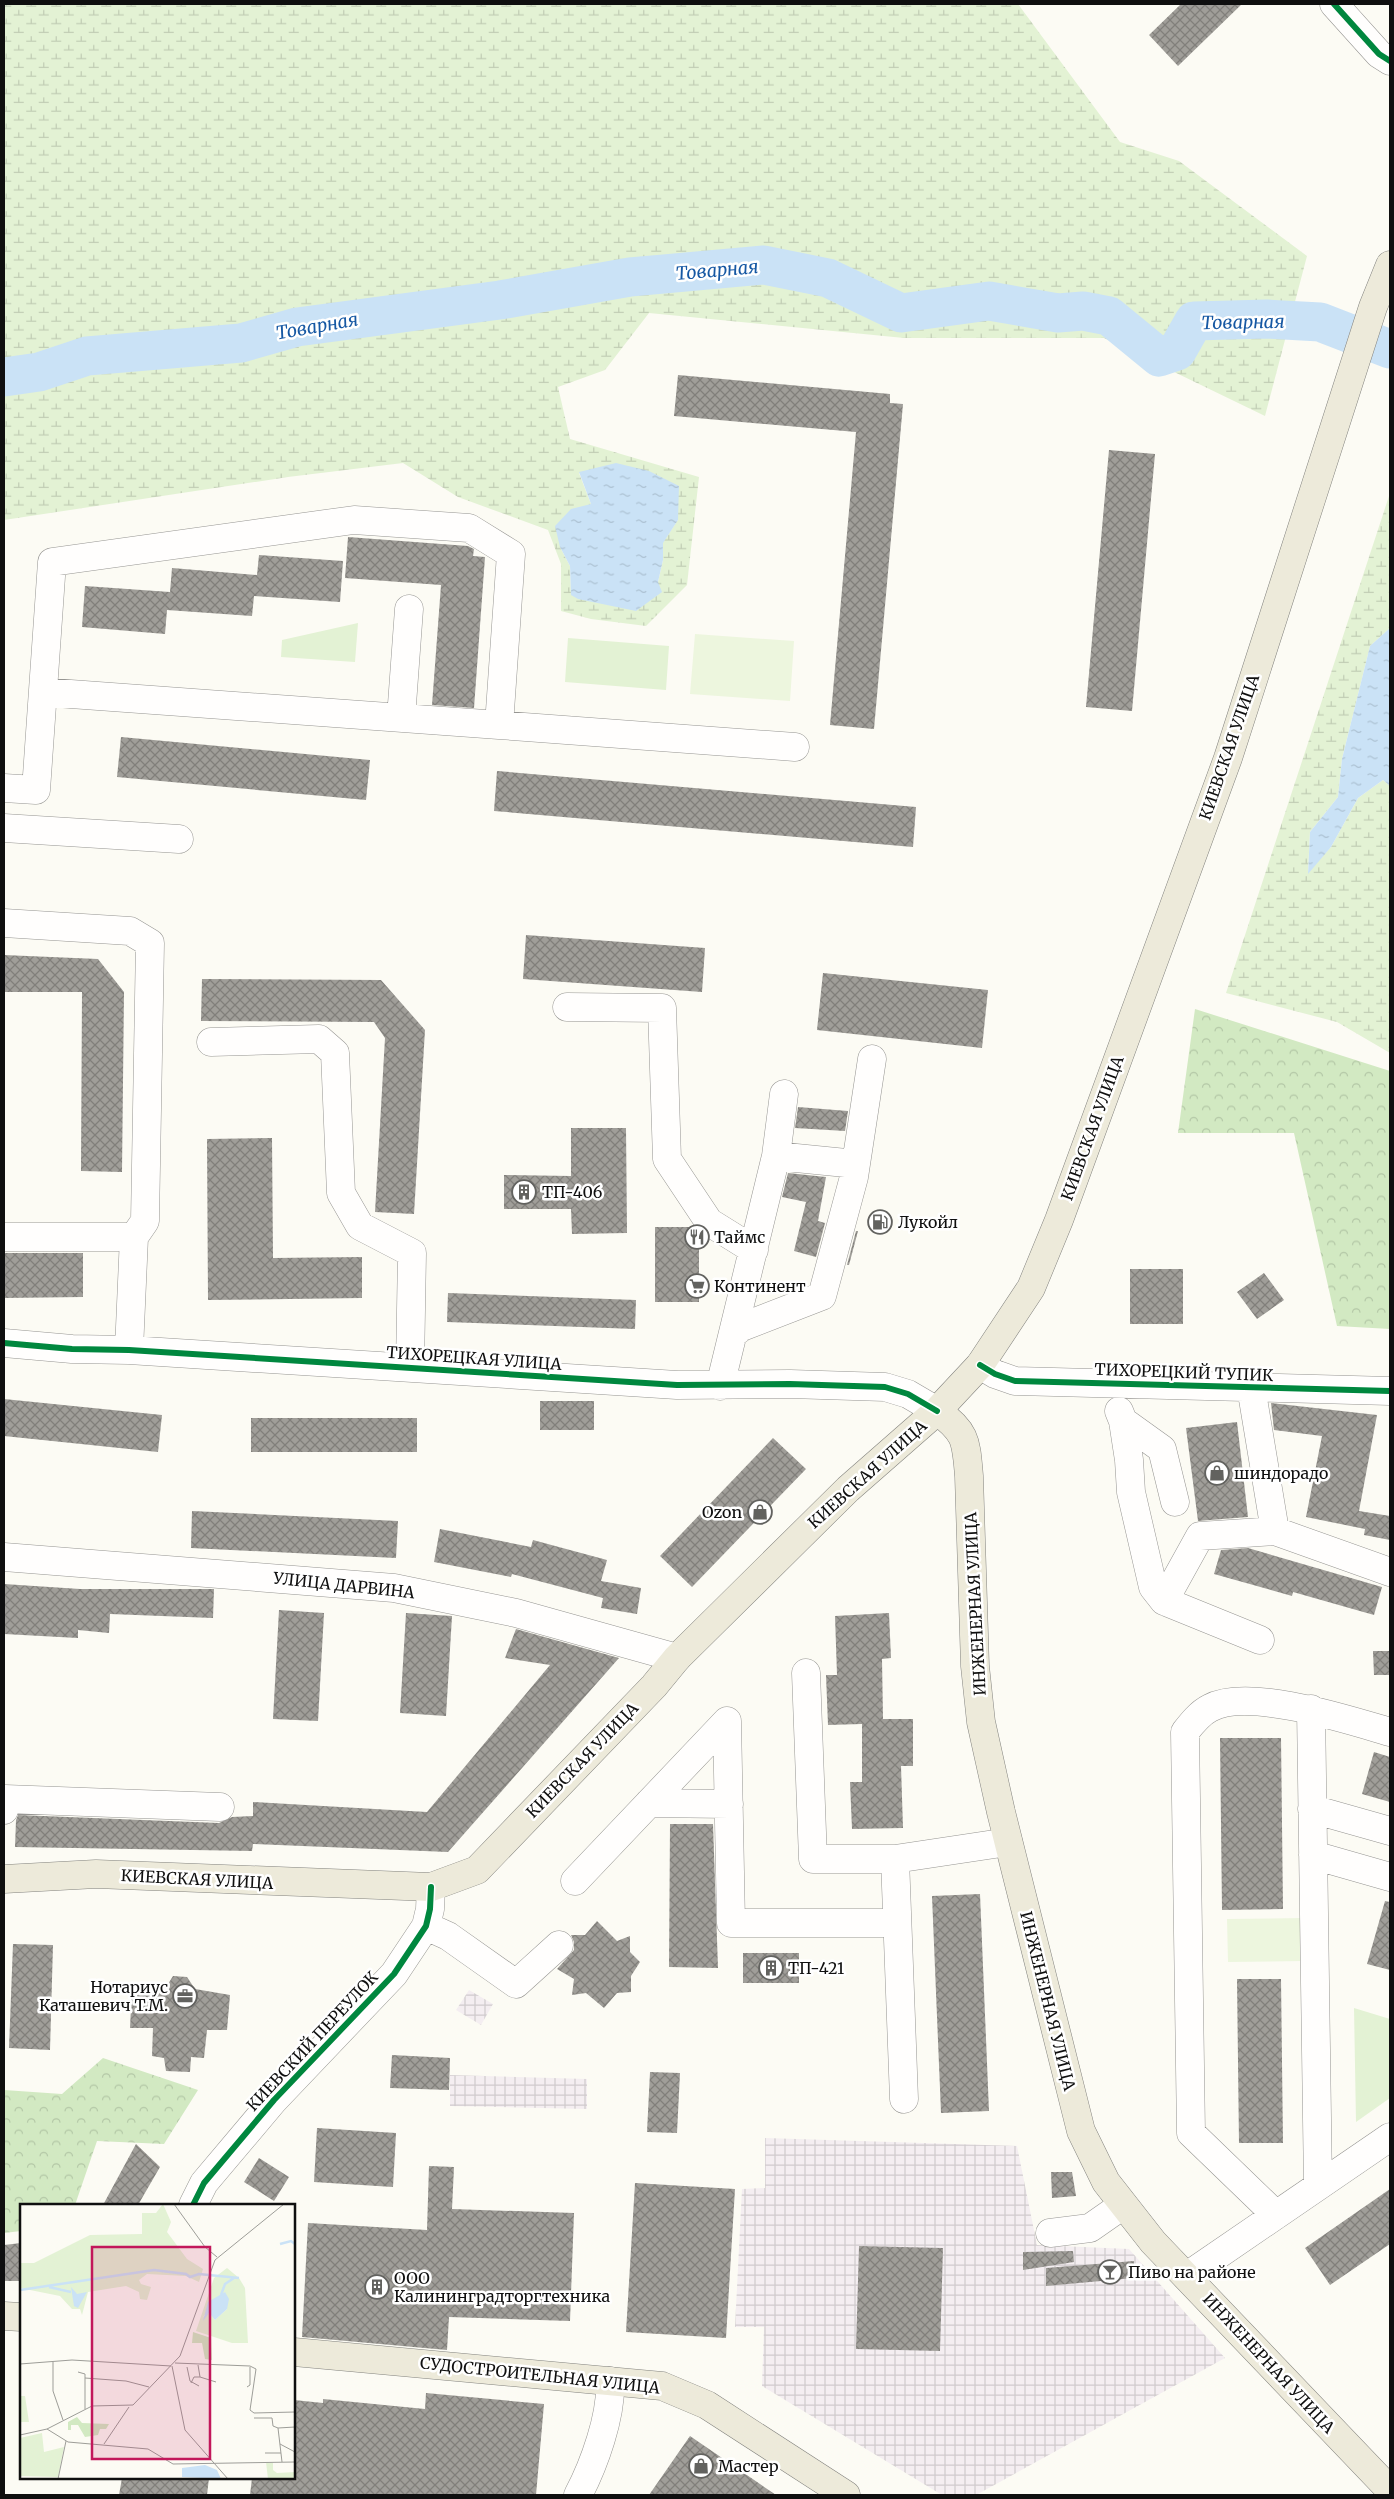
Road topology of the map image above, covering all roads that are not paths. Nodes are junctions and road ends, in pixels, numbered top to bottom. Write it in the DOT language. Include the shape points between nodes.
graph roads {
  1 [pos="1334,4"];
  2 [pos="1390,61"];
  3 [pos="1390,265"];
  4 [pos="409,609"];
  5 [pos="43,692"];
  6 [pos="401,718"];
  7 [pos="499,725"];
  8 [pos="795,747"];
  9 [pos="4,788"];
  10 [pos="4,828"];
  11 [pos="179,839"];
  12 [pos="4,924"];
  13 [pos="567,1006"];
  14 [pos="211,1042"];
  15 [pos="872,1059"];
  16 [pos="784,1094"];
  17 [pos="776,1156"];
  18 [pos="856,1164"];
  19 [pos="4,1237"];
  20 [pos="134,1237"];
  21 [pos="754,1250"];
  22 [pos="734,1333"];
  23 [pos="4,1342"];
  24 [pos="129,1350"];
  25 [pos="980,1365"];
  26 [pos="410,1367"];
  27 [pos="1109,1384"];
  28 [pos="720,1386"];
  29 [pos="1251,1387"];
  30 [pos="1390,1391"];
  31 [pos="937,1410"];
  32 [pos="1123,1421"];
  33 [pos="1174,1502"];
  34 [pos="1275,1531"];
  35 [pos="4,1558"];
  36 [pos="1390,1572"];
  37 [pos="1164,1601"];
  38 [pos="1260,1640"];
  39 [pos="677,1658"];
  40 [pos="806,1673"];
  41 [pos="1311,1709"];
  42 [pos="1390,1732"];
  43 [pos="649,1803"];
  44 [pos="729,1804"];
  45 [pos="220,1807"];
  46 [pos="1312,1809"];
  47 [pos="4,1810"];
  48 [pos="1390,1831"];
  49 [pos="1008,1842"];
  50 [pos="1313,1855"];
  51 [pos="895,1859"];
  52 [pos="1390,1877"];
  53 [pos="4,1879"];
  54 [pos="575,1881"];
  55 [pos="431,1887"];
  56 [pos="897,1923"];
  57 [pos="426,1926"];
  58 [pos="559,1945"];
  59 [pos="904,2099"];
  60 [pos="1390,2137"];
  61 [pos="1318,2186"];
  62 [pos="194,2204"];
  63 [pos="1123,2204"];
  64 [pos="1276,2215"];
  65 [pos="1050,2234"];
  66 [pos="1187,2276"];
  67 [pos="4,2316"];
  68 [pos="20,2317"];
  69 [pos="295,2352"];
  70 [pos="610,2380"];
  71 [pos="1390,2490"];
  72 [pos="578,2495"];
  73 [pos="846,2495"];
  1 -- 2 [label="street" via="1379,54"];
  3 -- 25 [label="main road, КИЕВСКАЯ УЛИЦА" via="1373,307 1228,758 1059,1220 1031,1288"];
  4 -- 6 [label="street"];
  5 -- 6 [label="street"];
  5 -- 7 [label="street" via="52,562 354,520 469,528 511,554"];
  5 -- 9 [label="street" via="36,790"];
  6 -- 7 [label="street"];
  7 -- 8 [label="street"];
  10 -- 11 [label="street"];
  12 -- 20 [label="street" via="130,931 150,942 145,1221"];
  13 -- 21 [label="street" via="662,1008 666,1159 709,1222"];
  14 -- 26 [label="street" via="319,1039 335,1054 341,1193 360,1226 412,1253"];
  15 -- 18 [label="street"];
  16 -- 17 [label="street"];
  17 -- 18 [label="street"];
  17 -- 21 [label="street"];
  18 -- 22 [label="street" via="822,1296"];
  19 -- 20 [label="street"];
  20 -- 24 [label="street"];
  21 -- 22 [label="street"];
  22 -- 28 [label="street"];
  23 -- 24 [label="street, ТИХОРЕЦКАЯ УЛИЦА" via="72,1350"];
  24 -- 26 [label="street, ТИХОРЕЦКАЯ УЛИЦА"];
  25 -- 27 [label="street, ТИХОРЕЦКИЙ ТУПИК" via="1015,1381"];
  25 -- 31 [label="main road, КИЕВСКАЯ УЛИЦА"];
  26 -- 28 [label="street, ТИХОРЕЦКАЯ УЛИЦА"];
  27 -- 29 [label="street, ТИХОРЕЦКИЙ ТУПИК"];
  27 -- 32 [label="street"];
  28 -- 31 [label="street, ТИХОРЕЦКАЯ УЛИЦА" via="885,1387 908,1394"];
  29 -- 30 [label="street, ТИХОРЕЦКИЙ ТУПИК"];
  29 -- 34 [label="street"];
  31 -- 39 [label="main road, КИЕВСКАЯ УЛИЦА" via="848,1489"];
  31 -- 49 [label="main road, ИНЖЕНЕРНАЯ УЛИЦА" via="956,1424 966,1447 974,1666 981,1722"];
  32 -- 33 [label="street" via="1162,1449"];
  32 -- 37 [label="street" via="1130,1460 1131,1492 1152,1586"];
  34 -- 36 [label="street"];
  34 -- 37 [label="street" via="1200,1536"];
  35 -- 39 [label="street, УЛИЦА ДАРВИНА" via="394,1588 516,1613"];
  37 -- 38 [label="street"];
  39 -- 55 [label="main road, КИЕВСКАЯ УЛИЦА" via="477,1870"];
  40 -- 51 [label="street" via="813,1859"];
  41 -- 42 [label="street"];
  41 -- 46 [label="street"];
  41 -- 64 [label="street" via="1268,1703 1226,1703 1210,1708 1185,1732 1191,2133"];
  43 -- 44 [label="street"];
  43 -- 44 [label="street" via="727,1721"];
  43 -- 54 [label="street"];
  44 -- 56 [label="street" via="731,1923"];
  45 -- 47 [label="street" via="5,1799"];
  46 -- 48 [label="street"];
  46 -- 50 [label="street"];
  49 -- 51 [label="street"];
  49 -- 63 [label="main road, ИНЖЕНЕРНАЯ УЛИЦА" via="1081,2131 1106,2182"];
  50 -- 52 [label="street"];
  50 -- 61 [label="street"];
  51 -- 56 [label="street"];
  53 -- 55 [label="main road, КИЕВСКАЯ УЛИЦА" via="96,1874"];
  55 -- 57 [label="street, КИЕВСКИЙ ПЕРЕУЛОК"];
  56 -- 59 [label="street"];
  57 -- 58 [label="street" via="448,1936 516,1984"];
  57 -- 62 [label="street, КИЕВСКИЙ ПЕРЕУЛОК" via="394,1974 274,2100 204,2183"];
  60 -- 61 [label="street"];
  61 -- 64 [label="street"];
  63 -- 65 [label="street" via="1090,2228"];
  63 -- 66 [label="main road, ИНЖЕНЕРНАЯ УЛИЦА" via="1153,2242"];
  64 -- 66 [label="street"];
  66 -- 71 [label="main road, ИНЖЕНЕРНАЯ УЛИЦА"];
  67 -- 68 [label="main road"];
  69 -- 70 [label="main road, СУДОСТРОИТЕЛЬНАЯ УЛИЦА"];
  70 -- 72 [label="street" via="610,2403 588,2476"];
  70 -- 73 [label="main road, СУДОСТРОИТЕЛЬНАЯ УЛИЦА" via="662,2386 707,2405"];
}
